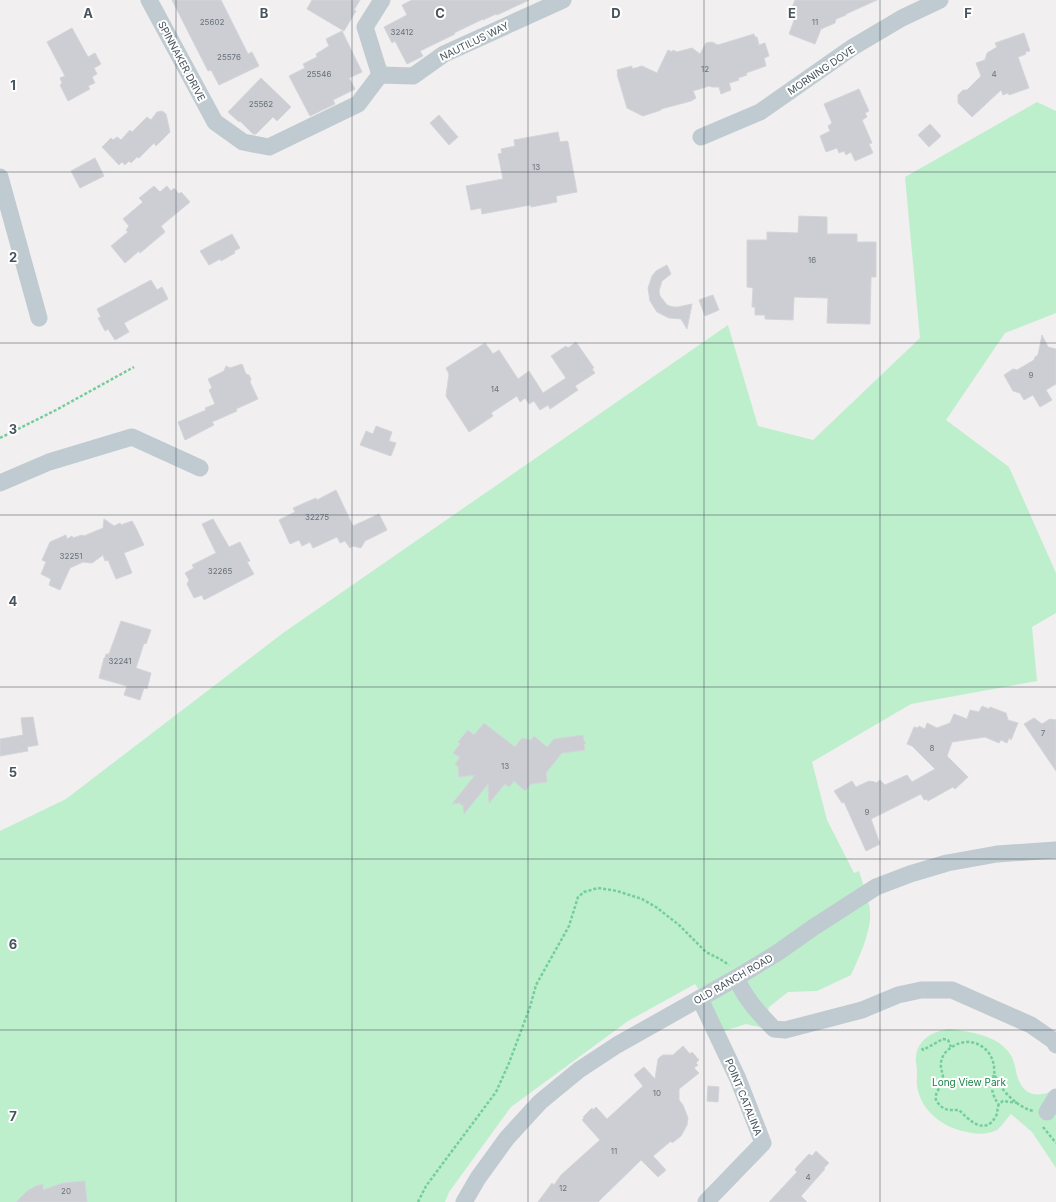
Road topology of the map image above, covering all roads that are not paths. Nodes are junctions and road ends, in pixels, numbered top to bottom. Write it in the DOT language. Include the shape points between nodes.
graph roads {
  1 [pos="150,0"];
  2 [pos="382,0"];
  3 [pos="563,0"];
  4 [pos="940,0"];
  5 [pos="380,75"];
  6 [pos="701,137"];
  7 [pos="0,177"];
  8 [pos="39,318"];
  9 [pos="200,468"];
  10 [pos="0,483"];
  11 [pos="1056,850"];
  12 [pos="736,978"];
  13 [pos="700,999"];
  14 [pos="1056,1046"];
  15 [pos="1056,1097"];
  16 [pos="1047,1112"];
  17 [pos="464,1202"];
  18 [pos="706,1202"];
  1 -- 5 [label="street, SPINNAKER DRIVE" via="215,122 243,142 269,147 358,104"];
  2 -- 5 [label="street" via="365,27"];
  3 -- 5 [label="street, NAUTILUS WAY" via="444,54 413,76"];
  4 -- 6 [label="street, MORNING DOVE" via="902,18 853,48 760,112"];
  7 -- 8 [label="street"];
  9 -- 10 [label="street" via="132,437 49,462"];
  11 -- 12 [label="street, OLD RANCH ROAD" via="997,854 947,863 889,882"];
  12 -- 13 [label="street, OLD RANCH ROAD"];
  12 -- 14 [label="street" via="756,1011 774,1029 785,1030 856,1011 898,995 921,990 952,990 1031,1025 1054,1041"];
  13 -- 17 [label="street, OLD RANCH ROAD" via="610,1049 540,1102 507,1138"];
  13 -- 18 [label="street, POINT CATALINA" via="738,1079 763,1143"];
  15 -- 16 [label="street"];
}
